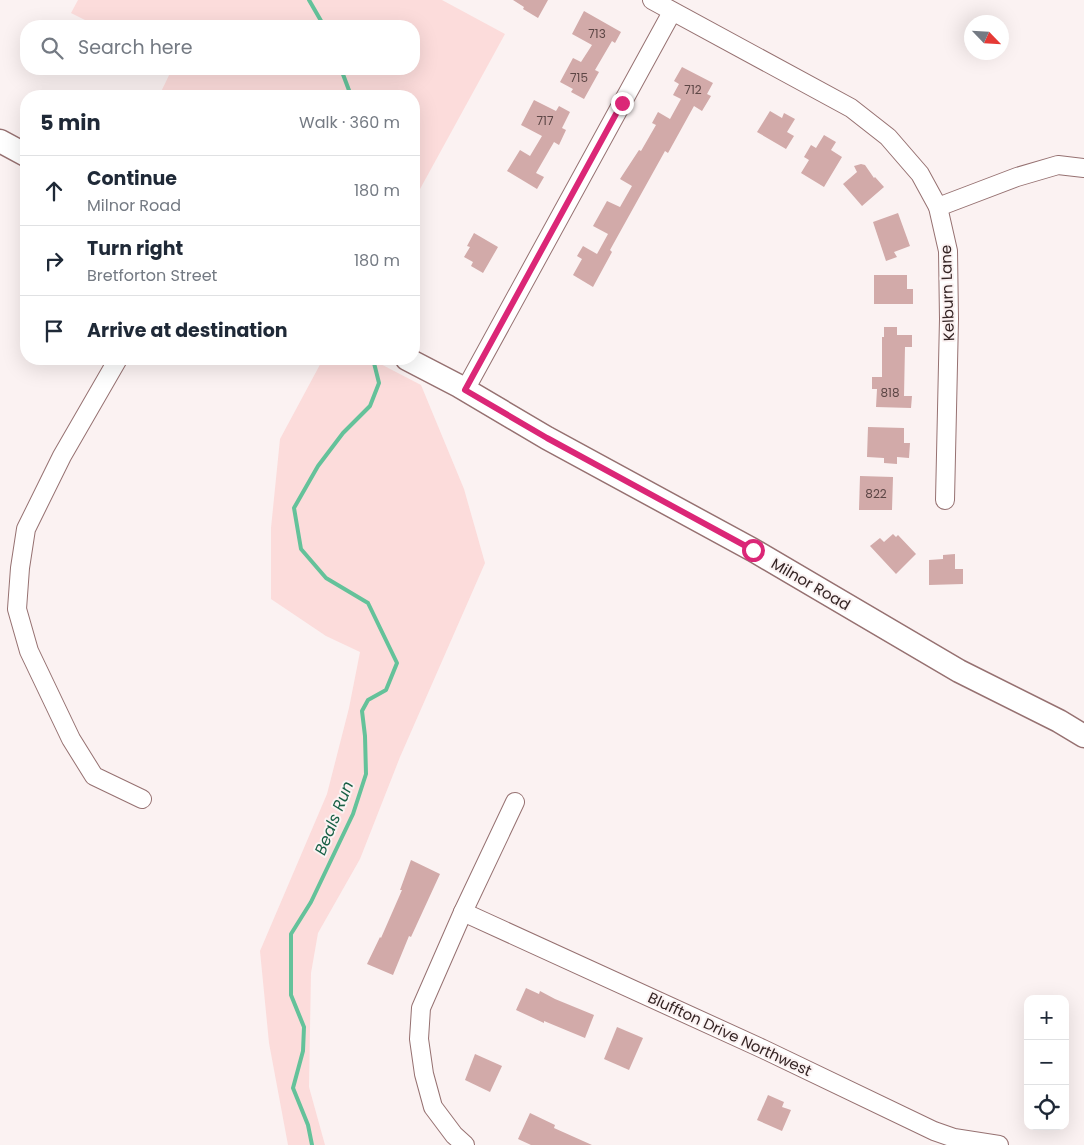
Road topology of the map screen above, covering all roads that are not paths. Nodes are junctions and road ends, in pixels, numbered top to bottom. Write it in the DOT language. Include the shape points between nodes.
graph roads {
  1 [pos="652,0"];
  2 [pos="672,12"];
  3 [pos="0,141"];
  4 [pos="20,152"];
  5 [pos="1084,168"];
  6 [pos="938,207"];
  7 [pos="115,365"];
  8 [pos="418,365"];
  9 [pos="465,390"];
  10 [pos="945,500"];
  11 [pos="1084,736"];
  12 [pos="142,799"];
  13 [pos="515,802"];
  14 [pos="463,912"];
  15 [pos="952,1141"];
  16 [pos="464,1145"];
  17 [pos="999,1145"];
  1 -- 2 [label="street, Kelburn Lane"];
  2 -- 6 [label="street, Kelburn Lane" via="850,108 888,137 920,174"];
  2 -- 9 [label="street"];
  3 -- 4 [label="main road"];
  5 -- 6 [label="street" via="1058,165"];
  6 -- 10 [label="street, Kelburn Lane" via="948,251"];
  7 -- 12 [label="street" via="62,456 26,529 17,609 29,651 71,739 94,776"];
  8 -- 9 [label="main road, Milnor Road"];
  9 -- 11 [label="main road, Milnor Road" via="753,550 951,666"];
  13 -- 14 [label="street"];
  14 -- 15 [label="street, Bluffton Drive Northwest" via="763,1049"];
  14 -- 16 [label="street" via="421,1008 419,1039 433,1107"];
  15 -- 17 [label="street, Bluffton Drive Northwest"];
}
